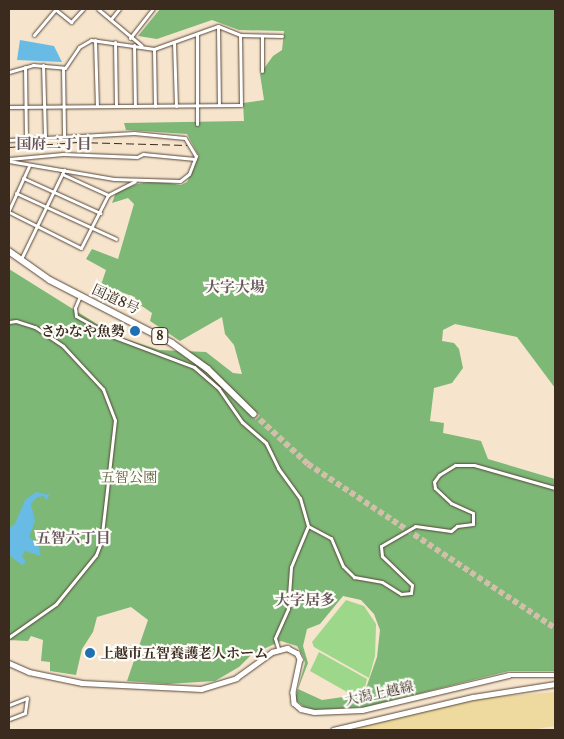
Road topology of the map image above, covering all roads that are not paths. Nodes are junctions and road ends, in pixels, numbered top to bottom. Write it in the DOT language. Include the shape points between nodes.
graph roads {
  1 [pos="56,9"];
  2 [pos="83,9"];
  3 [pos="98,9"];
  4 [pos="119,9"];
  5 [pos="153,9"];
  6 [pos="111,19"];
  7 [pos="218,26"];
  8 [pos="34,34"];
  9 [pos="196,34"];
  10 [pos="240,35"];
  11 [pos="262,36"];
  12 [pos="282,36"];
  13 [pos="130,38"];
  14 [pos="95,40"];
  15 [pos="115,42"];
  16 [pos="174,42"];
  17 [pos="134,45"];
  18 [pos="142,46"];
  19 [pos="154,49"];
  20 [pos="43,65"];
  21 [pos="25,67"];
  22 [pos="63,68"];
  23 [pos="262,70"];
  24 [pos="9,72"];
  25 [pos="219,105"];
  26 [pos="45,106"];
  27 [pos="64,106"];
  28 [pos="97,106"];
  29 [pos="116,106"];
  30 [pos="135,106"];
  31 [pos="155,106"];
  32 [pos="176,106"];
  33 [pos="197,106"];
  34 [pos="9,107"];
  35 [pos="25,107"];
  36 [pos="197,124"];
  37 [pos="45,136"];
  38 [pos="64,136"];
  39 [pos="26,138"];
  40 [pos="9,140"];
  41 [pos="195,159"];
  42 [pos="9,160"];
  43 [pos="29,166"];
  44 [pos="63,172"];
  45 [pos="23,178"];
  46 [pos="136,180"];
  47 [pos="54,190"];
  48 [pos="16,193"];
  49 [pos="108,195"];
  50 [pos="46,207"];
  51 [pos="9,211"];
  52 [pos="100,213"];
  53 [pos="37,225"];
  54 [pos="92,229"];
  55 [pos="116,239"];
  56 [pos="9,251"];
  57 [pos="20,260"];
  58 [pos="80,296"];
  59 [pos="9,322"];
  60 [pos="254,414"];
  61 [pos="555,488"];
  62 [pos="308,526"];
  63 [pos="9,637"];
  64 [pos="278,648"];
  65 [pos="9,664"];
  66 [pos="555,675"];
  67 [pos="555,684"];
  68 [pos="9,705"];
  69 [pos="9,719"];
  70 [pos="333,730"];
  1 -- 2 [label="street" via="71,22"];
  1 -- 8 [label="street"];
  3 -- 6 [label="street"];
  4 -- 6 [label="street"];
  5 -- 13 [label="street"];
  6 -- 13 [label="street"];
  7 -- 9 [label="street"];
  7 -- 10 [label="street"];
  7 -- 25 [label="street"];
  9 -- 16 [label="street"];
  9 -- 33 [label="street"];
  10 -- 11 [label="street"];
  10 -- 25 [label="street" via="241,105"];
  11 -- 12 [label="street"];
  11 -- 23 [label="street"];
  13 -- 18 [label="street"];
  14 -- 15 [label="street"];
  14 -- 22 [label="street" via="80,46"];
  14 -- 28 [label="street"];
  15 -- 17 [label="street"];
  15 -- 29 [label="street"];
  16 -- 19 [label="street"];
  16 -- 32 [label="street"];
  17 -- 18 [label="street"];
  17 -- 30 [label="street"];
  18 -- 19 [label="street"];
  19 -- 31 [label="street"];
  20 -- 21 [label="street"];
  20 -- 22 [label="street"];
  20 -- 26 [label="street"];
  21 -- 24 [label="street"];
  21 -- 35 [label="street"];
  22 -- 27 [label="street"];
  25 -- 33 [label="street"];
  26 -- 27 [label="street"];
  26 -- 35 [label="street"];
  26 -- 37 [label="street"];
  27 -- 28 [label="street"];
  27 -- 38 [label="street"];
  28 -- 29 [label="street"];
  29 -- 30 [label="street"];
  30 -- 31 [label="street"];
  31 -- 32 [label="street"];
  32 -- 33 [label="street"];
  33 -- 36 [label="street"];
  34 -- 35 [label="street"];
  35 -- 39 [label="street"];
  37 -- 38 [label="street"];
  37 -- 39 [label="street"];
  38 -- 41 [label="street" via="126,132 185,138 193,147"];
  39 -- 40 [label="street"];
  41 -- 42 [label="street" via="143,154 137,158 63,154"];
  41 -- 46 [label="street" via="183,180"];
  42 -- 44 [label="street"];
  43 -- 45 [label="street"];
  44 -- 46 [label="street"];
  44 -- 47 [label="street"];
  44 -- 49 [label="street"];
  45 -- 47 [label="street"];
  45 -- 48 [label="street"];
  46 -- 49 [label="street"];
  47 -- 50 [label="street"];
  47 -- 52 [label="street"];
  48 -- 50 [label="street"];
  48 -- 51 [label="street"];
  49 -- 52 [label="street"];
  50 -- 53 [label="street"];
  50 -- 54 [label="street"];
  51 -- 53 [label="street"];
  52 -- 54 [label="street"];
  53 -- 54 [label="street" via="81,248"];
  53 -- 57 [label="street"];
  54 -- 55 [label="street"];
  56 -- 57 [label="highway, 国道8号 / 8"];
  57 -- 58 [label="highway, 国道8号 / 8"];
  58 -- 60 [label="highway, 国道8号 / 8" via="143,326 187,353 221,380"];
  58 -- 62 [label="street" via="75,308 76,316 112,336 194,367 219,389 242,422 266,443 278,468 300,498"];
  59 -- 63 [label="street" via="35,327 63,346 103,389 115,420 101,542 96,555 56,604"];
  61 -- 62 [label="street" via="474,465 454,465 443,470 434,482 435,488 451,503 473,513 475,522 451,531 415,526 384,543 382,556 412,585 413,589 407,596 382,582 348,573 330,538"];
  62 -- 64 [label="street" via="291,567 288,609 275,638"];
  64 -- 65 [label="main road" via="236,678 201,689 82,683 29,672"];
  64 -- 66 [label="main road, 大潟上越線" via="287,648 299,655 301,663 292,699 297,707 314,712 362,710 510,675"];
  67 -- 70 [label="main road" via="473,698"];
  68 -- 69 [label="street" via="26,698 25,713"];
}
